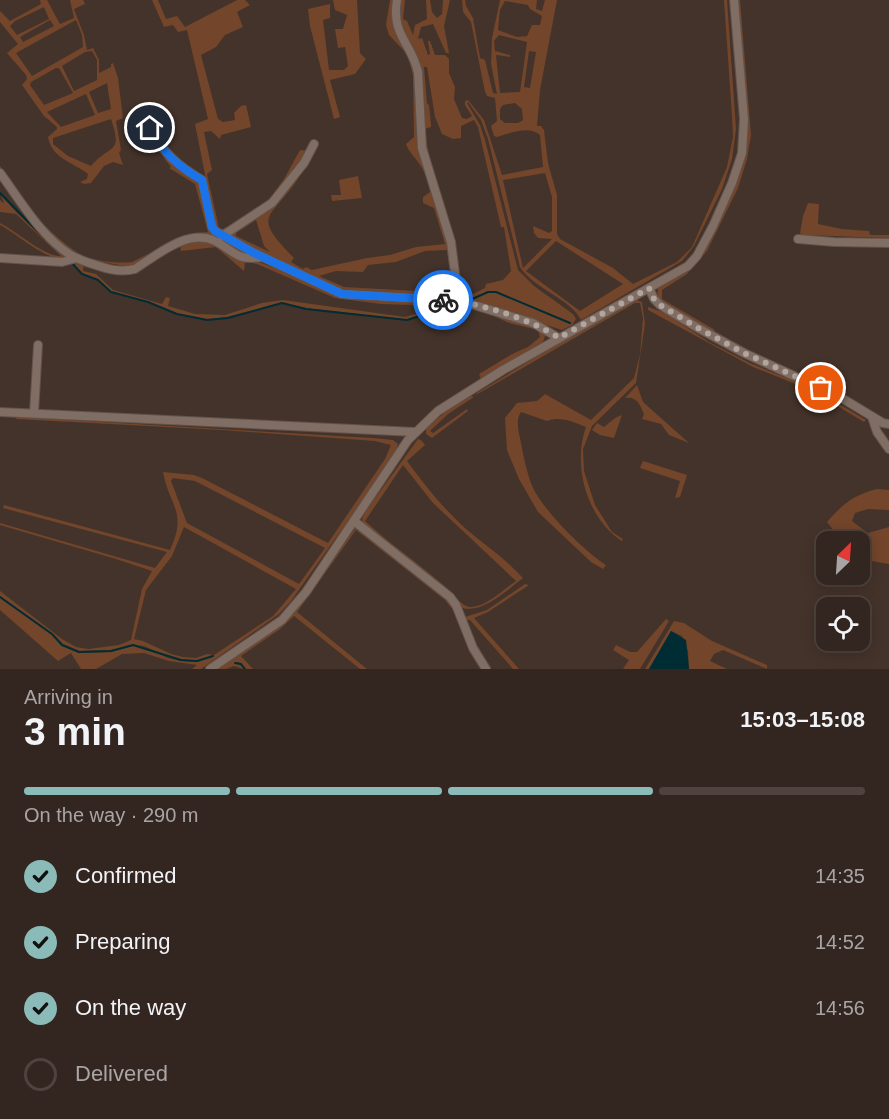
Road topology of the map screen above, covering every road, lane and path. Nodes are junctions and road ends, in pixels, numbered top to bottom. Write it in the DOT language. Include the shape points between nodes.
graph roads {
  1 [pos="397,0"];
  2 [pos="734,0"];
  3 [pos="150,128"];
  4 [pos="314,144"];
  5 [pos="0,173"];
  6 [pos="222,236"];
  7 [pos="798,239"];
  8 [pos="889,243"];
  9 [pos="262,257"];
  10 [pos="0,258"];
  11 [pos="77,258"];
  12 [pos="649,288"];
  13 [pos="461,301"];
  14 [pos="559,338"];
  15 [pos="38,345"];
  16 [pos="0,412"];
  17 [pos="34,413"];
  18 [pos="872,417"];
  19 [pos="889,424"];
  20 [pos="415,432"];
  21 [pos="889,449"];
  22 [pos="354,521"];
  23 [pos="210,669"];
  24 [pos="486,669"];
  1 -- 13 [label="street" via="396,27 416,61 422,148 451,242"];
  2 -- 12 [label="street" via="744,131 739,164 697,256 688,266"];
  3 -- 6 [label="street" via="176,164 202,180 212,227"];
  4 -- 6 [label="street" via="272,203"];
  5 -- 11 [label="street" via="40,227"];
  6 -- 9 [label="street"];
  7 -- 8 [label="street"];
  9 -- 11 [label="street" via="243,258 205,238 179,243 129,270"];
  9 -- 13 [label="street" via="342,294"];
  10 -- 11 [label="street" via="62,262"];
  12 -- 14 [label="street"];
  12 -- 18 [label="street" via="660,305 698,328 840,397"];
  13 -- 14 [label="street" via="532,323"];
  14 -- 20 [label="street" via="450,402"];
  15 -- 17 [label="street"];
  16 -- 17 [label="street"];
  17 -- 20 [label="street"];
  18 -- 19 [label="street"];
  18 -- 21 [label="street"];
  20 -- 22 [label="street"];
  22 -- 23 [label="street" via="282,620"];
  22 -- 24 [label="street" via="450,597"];
}
